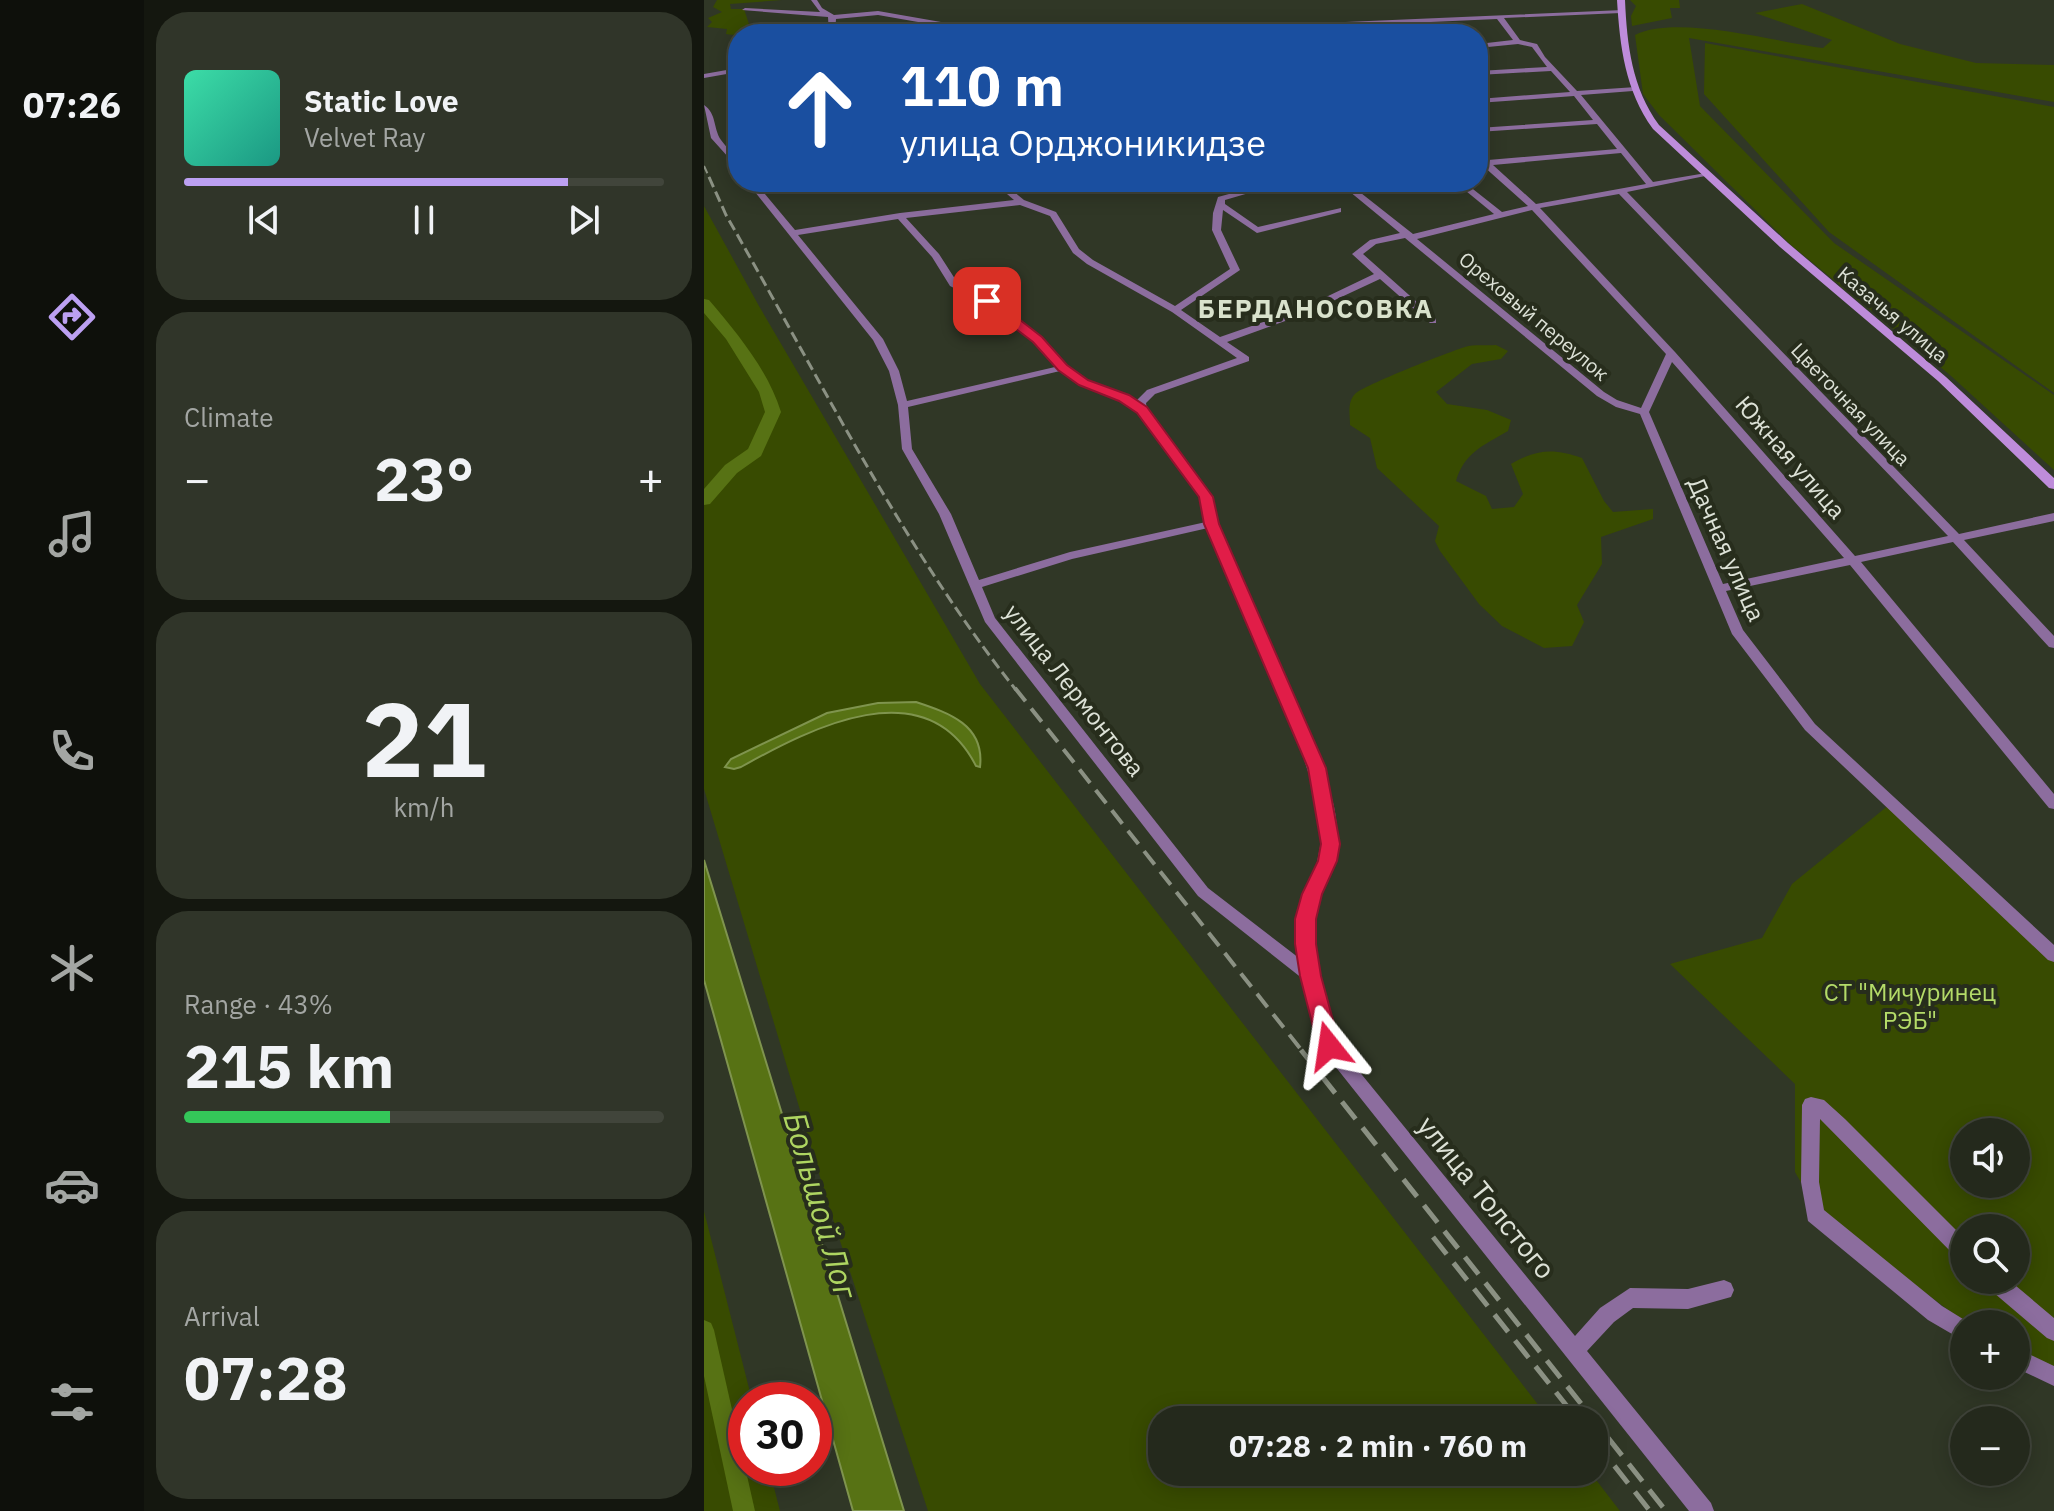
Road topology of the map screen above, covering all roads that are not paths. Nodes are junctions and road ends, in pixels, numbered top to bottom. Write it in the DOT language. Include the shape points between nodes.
graph roads {
  1 [pos="814,0"];
  2 [pos="1621,0"];
  3 [pos="745,10"];
  4 [pos="1621,11"];
  5 [pos="831,16"];
  6 [pos="1500,18"];
  7 [pos="831,24"];
  8 [pos="941,24"];
  9 [pos="1380,24"];
  10 [pos="1518,42"];
  11 [pos="1488,45"];
  12 [pos="1552,69"];
  13 [pos="728,72"];
  14 [pos="1488,72"];
  15 [pos="704,76"];
  16 [pos="1633,89"];
  17 [pos="1576,94"];
  18 [pos="1488,100"];
  19 [pos="704,107"];
  20 [pos="1599,122"];
  21 [pos="1488,129"];
  22 [pos="1621,151"];
  23 [pos="728,154"];
  24 [pos="1488,159"];
  25 [pos="1488,165"];
  26 [pos="1706,175"];
  27 [pos="1651,185"];
  28 [pos="1621,191"];
  29 [pos="759,192"];
  30 [pos="1009,192"];
  31 [pos="1246,192"];
  32 [pos="1355,192"];
  33 [pos="1472,192"];
  34 [pos="1021,202"];
  35 [pos="1221,205"];
  36 [pos="1534,207"];
  37 [pos="1338,210"];
  38 [pos="1499,214"];
  39 [pos="900,216"];
  40 [pos="793,233"];
  41 [pos="1411,235"];
  42 [pos="1380,275"];
  43 [pos="1175,310"];
  44 [pos="1433,321"];
  45 [pos="1222,340"];
  46 [pos="1671,354"];
  47 [pos="1062,368"];
  48 [pos="903,405"];
  49 [pos="1142,410"];
  50 [pos="1644,412"];
  51 [pos="2054,485"];
  52 [pos="2054,517"];
  53 [pos="1212,524"];
  54 [pos="1956,538"];
  55 [pos="1854,562"];
  56 [pos="975,585"];
  57 [pos="1719,589"];
  58 [pos="2054,644"];
  59 [pos="2054,804"];
  60 [pos="2054,955"];
  61 [pos="1311,976"];
  62 [pos="1950,1237"];
  63 [pos="1724,1290"];
  64 [pos="2010,1294"];
  65 [pos="1950,1322"];
  66 [pos="2054,1331"];
  67 [pos="1575,1350"];
  68 [pos="2030,1365"];
  69 [pos="2054,1376"];
  70 [pos="1703,1511"];
  1 -- 5 [label="street"];
  2 -- 4 [label="main road"];
  3 -- 5 [label="street"];
  4 -- 6 [label="street"];
  4 -- 16 [label="main road"];
  5 -- 7 [label="street"];
  5 -- 8 [label="street" via="878,13"];
  6 -- 9 [label="street"];
  6 -- 10 [label="street"];
  10 -- 11 [label="street"];
  10 -- 12 [label="street" via="1535,45"];
  12 -- 14 [label="street"];
  12 -- 17 [label="street"];
  13 -- 15 [label="street"];
  16 -- 17 [label="street"];
  16 -- 26 [label="main road, Казачья улица" via="1643,112"];
  17 -- 18 [label="street"];
  17 -- 20 [label="street"];
  19 -- 23 [label="street" via="715,138"];
  20 -- 21 [label="street"];
  20 -- 22 [label="street"];
  22 -- 24 [label="street"];
  22 -- 27 [label="street"];
  25 -- 36 [label="street, Южная улица"];
  26 -- 27 [label="street"];
  26 -- 51 [label="main road, Казачья улица" via="1942,379"];
  27 -- 28 [label="street"];
  28 -- 36 [label="street"];
  28 -- 54 [label="street, Цветочная улица"];
  29 -- 40 [label="street, улица Лермонтова"];
  30 -- 34 [label="street"];
  31 -- 35 [label="street" via="1221,199"];
  32 -- 41 [label="street, Ореховый переулок"];
  33 -- 38 [label="street"];
  34 -- 39 [label="street"];
  34 -- 43 [label="street" via="1053,214 1076,251 1090,262"];
  35 -- 37 [label="street" via="1257,230"];
  35 -- 43 [label="street" via="1214,217 1216,232 1235,270"];
  36 -- 38 [label="street"];
  36 -- 46 [label="street, Южная улица"];
  38 -- 41 [label="street"];
  39 -- 40 [label="street"];
  39 -- 47 [label="street" via="953,284 987,301 1037,339"];
  40 -- 48 [label="street, улица Лермонтова" via="878,339"];
  41 -- 42 [label="street" via="1373,242 1357,254"];
  41 -- 50 [label="street, Ореховый переулок" via="1602,398"];
  42 -- 44 [label="street"];
  42 -- 45 [label="street" via="1304,311"];
  43 -- 45 [label="street"];
  45 -- 49 [label="street" via="1245,359 1151,392"];
  46 -- 50 [label="street"];
  46 -- 55 [label="street, Южная улица"];
  47 -- 48 [label="street"];
  47 -- 49 [label="street"];
  48 -- 56 [label="street, улица Лермонтова" via="907,449 945,514"];
  49 -- 53 [label="street" via="1206,497"];
  50 -- 57 [label="street, Дачная улица"];
  52 -- 54 [label="street"];
  53 -- 56 [label="street" via="1070,556"];
  53 -- 61 [label="street, улица Толстого" via="1317,768 1329,825 1328,861 1306,919"];
  54 -- 55 [label="street"];
  54 -- 58 [label="street, Цветочная улица"];
  55 -- 57 [label="street"];
  55 -- 59 [label="street, Южная улица"];
  56 -- 61 [label="street, улица Лермонтова" via="989,619 1013,652 1203,892"];
  57 -- 60 [label="street, Дачная улица" via="1737,631 1810,727"];
  61 -- 67 [label="street, улица Толстого" via="1329,1046"];
  62 -- 65 [label="street" via="1839,1125 1811,1105 1815,1215"];
  63 -- 67 [label="street" via="1688,1299 1630,1298"];
  64 -- 66 [label="street"];
  67 -- 70 [label="street, улица Толстого"];
  68 -- 69 [label="street"];
}
